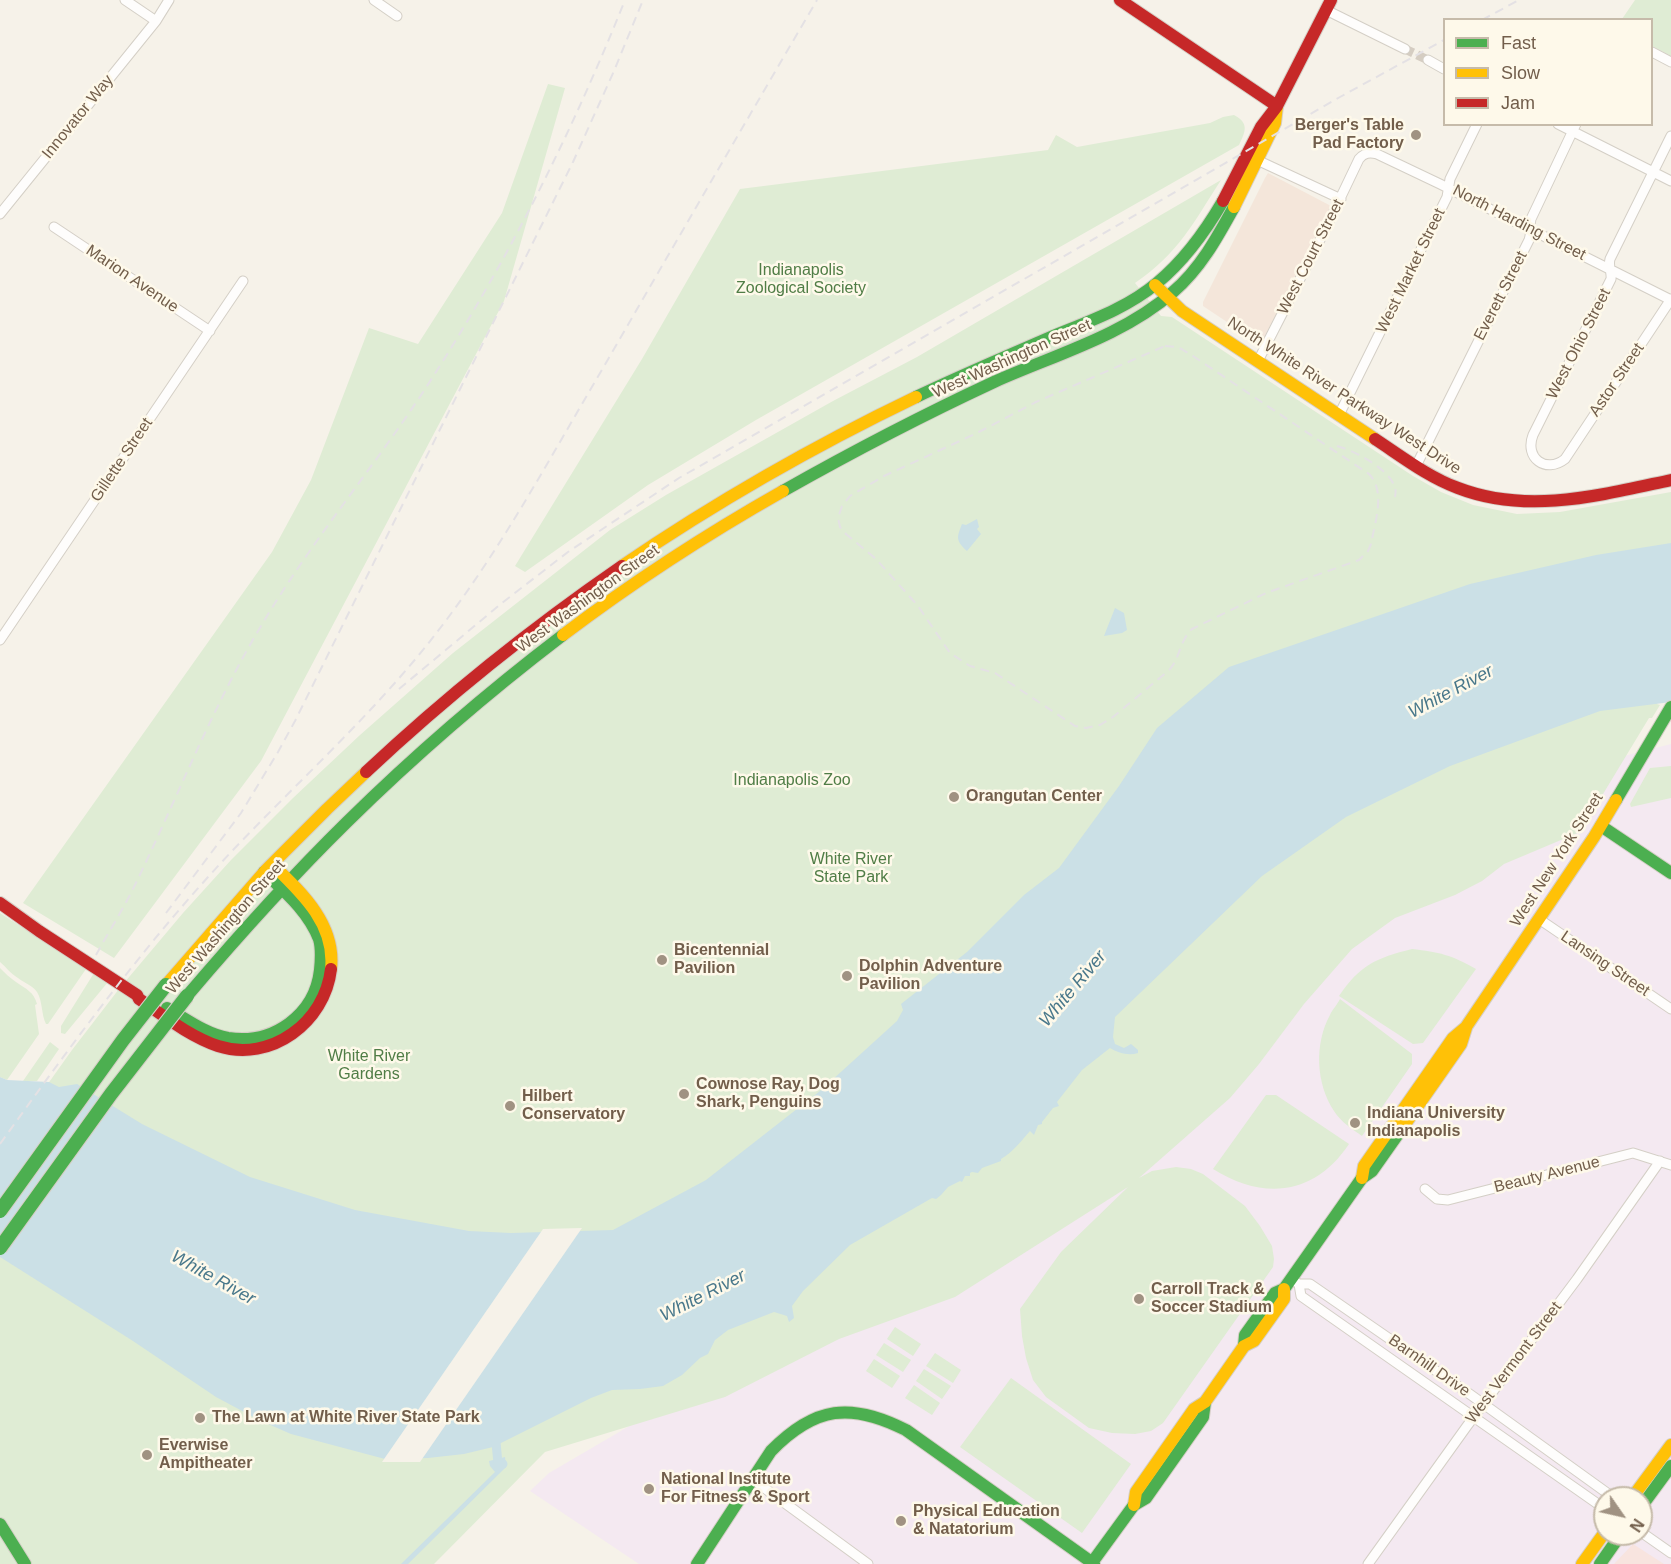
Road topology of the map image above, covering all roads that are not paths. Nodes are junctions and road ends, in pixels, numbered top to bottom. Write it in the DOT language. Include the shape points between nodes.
graph roads {
  1 [pos="125,0"];
  2 [pos="169,0"];
  3 [pos="374,0"];
  4 [pos="1120,0"];
  5 [pos="1329,5"];
  6 [pos="398,16"];
  7 [pos="156,21"];
  8 [pos="1405,49"];
  9 [pos="1653,53"];
  10 [pos="1428,60"];
  11 [pos="1671,62"];
  12 [pos="1443,68"];
  13 [pos="1277,106"];
  14 [pos="1476,126"];
  15 [pos="1575,128"];
  16 [pos="1671,136"];
  17 [pos="1365,153"];
  18 [pos="1257,160"];
  19 [pos="1653,173"];
  20 [pos="1671,181"];
  21 [pos="1449,188"];
  22 [pos="1341,200"];
  23 [pos="0,214"];
  24 [pos="54,227"];
  25 [pos="1531,229"];
  26 [pos="1610,269"];
  27 [pos="243,281"];
  28 [pos="1155,285"];
  29 [pos="1168,297"];
  30 [pos="1671,300"];
  31 [pos="210,331"];
  32 [pos="1258,361"];
  33 [pos="1339,415"];
  34 [pos="1563,461"];
  35 [pos="1416,466"];
  36 [pos="1671,480"];
  37 [pos="0,640"];
  38 [pos="1671,707"];
  39 [pos="1601,826"];
  40 [pos="268,868"];
  41 [pos="1671,873"];
  42 [pos="284,884"];
  43 [pos="0,903"];
  44 [pos="1539,919"];
  45 [pos="1671,1009"];
  46 [pos="1660,1161"];
  47 [pos="1671,1165"];
  48 [pos="1425,1189"];
  49 [pos="0,1211"];
  50 [pos="0,1248"];
  51 [pos="1291,1284"];
  52 [pos="1484,1404"];
  53 [pos="1475,1416"];
  54 [pos="1671,1445"];
  55 [pos="1671,1466"];
  56 [pos="752,1479"];
  57 [pos="1597,1486"];
  58 [pos="1641,1486"];
  59 [pos="1653,1491"];
  60 [pos="1593,1500"];
  61 [pos="0,1524"];
  62 [pos="1653,1540"];
  63 [pos="1595,1546"];
  64 [pos="1613,1546"];
  65 [pos="1671,1553"];
  66 [pos="25,1564"];
  67 [pos="697,1564"];
  68 [pos="868,1564"];
  69 [pos="1092,1564"];
  70 [pos="1368,1564"];
  71 [pos="1582,1564"];
  72 [pos="1600,1564"];
  1 -- 7 [label="street"];
  2 -- 7 [label="street, Innovator Way"];
  3 -- 6 [label="street"];
  4 -- 13 [label="main road"];
  5 -- 8 [label="street"];
  5 -- 13 [label="main road, West Washington Street"];
  7 -- 23 [label="street, Innovator Way"];
  9 -- 11 [label="street"];
  10 -- 12 [label="street"];
  13 -- 18 [label="main road, West Washington Street" via="1275,123"];
  13 -- 28 [label="main road, West Washington Street" via="1266,119 1206,229 1182,260"];
  14 -- 21 [label="street, West Market Street"];
  15 -- 19 [label="street"];
  15 -- 25 [label="street, Everett Street" via="1531,219"];
  16 -- 19 [label="street, West Ohio Street"];
  17 -- 21 [label="street, North Harding Street" via="1377,154"];
  17 -- 22 [label="street, West Court Street"];
  18 -- 22 [label="street"];
  18 -- 29 [label="main road, West Washington Street" via="1210,250"];
  19 -- 20 [label="street"];
  19 -- 26 [label="street, West Ohio Street" via="1610,260"];
  21 -- 25 [label="street, North Harding Street"];
  21 -- 33 [label="street, West Market Street"];
  22 -- 32 [label="street, West Court Street"];
  24 -- 31 [label="street, Marion Avenue"];
  25 -- 26 [label="street, North Harding Street"];
  25 -- 35 [label="street, Everett Street" via="1532,234"];
  26 -- 30 [label="street, North Harding Street"];
  26 -- 34 [label="street, West Ohio Street" via="1611,279 1531,441 1532,454 1540,463 1552,465"];
  27 -- 31 [label="street, Gillette Street"];
  28 -- 29 [label="main road, North White River Parkway West Drive"];
  28 -- 40 [label="main road, West Washington Street" via="1117,309 850,429 715,505 639,554 542,623 428,716 360,776"];
  29 -- 32 [label="main road, North White River Parkway West Drive" via="1182,311"];
  29 -- 42 [label="main road, West Washington Street" via="1135,321 968,395 819,471 651,573 571,628 449,726"];
  30 -- 34 [label="street, Astor Street"];
  31 -- 37 [label="street, Gillette Street"];
  32 -- 33 [label="main road, North White River Parkway West Drive"];
  33 -- 35 [label="main road, North White River Parkway West Drive"];
  35 -- 36 [label="main road, North White River Parkway West Drive" via="1463,490 1523,502 1558,502"];
  38 -- 39 [label="main road, West New York Street"];
  39 -- 41 [label="main road"];
  39 -- 44 [label="main road, West New York Street"];
  40 -- 42 [label="main road"];
  40 -- 49 [label="main road, West Washington Street, bridge" via="166,985"];
  42 -- 43 [label="main road" via="318,937 322,952 319,983 296,1020 262,1038 246,1040 228,1038 201,1027 138,995"];
  42 -- 50 [label="main road, West Washington Street, bridge" via="187,996"];
  44 -- 45 [label="street, Lansing Street"];
  44 -- 51 [label="main road, West New York Street" via="1364,1166 1362,1178"];
  46 -- 47 [label="street, Beauty Avenue"];
  46 -- 48 [label="street, Beauty Avenue" via="1633,1153 1448,1200 1437,1199"];
  46 -- 52 [label="street, West Vermont Street"];
  51 -- 52 [label="street, Barnhill Drive" via="1310,1284"];
  51 -- 53 [label="street, Barnhill Drive" via="1301,1296"];
  51 -- 69 [label="main road, West New York Street" via="1275,1293 1245,1335 1244,1347 1205,1402 1194,1409"];
  52 -- 53 [label="street, West Vermont Street"];
  52 -- 57 [label="street, Barnhill Drive"];
  53 -- 60 [label="street, Barnhill Drive"];
  53 -- 70 [label="street, West Vermont Street"];
  54 -- 58 [label="main road"];
  55 -- 59 [label="main road"];
  56 -- 67 [label="main road"];
  56 -- 68 [label="street"];
  56 -- 69 [label="main road" via="782,1438 802,1424 827,1413 869,1414 906,1430"];
  61 -- 66 [label="main road"];
  62 -- 65 [label="street"];
  63 -- 71 [label="main road"];
  64 -- 72 [label="main road"];
}
